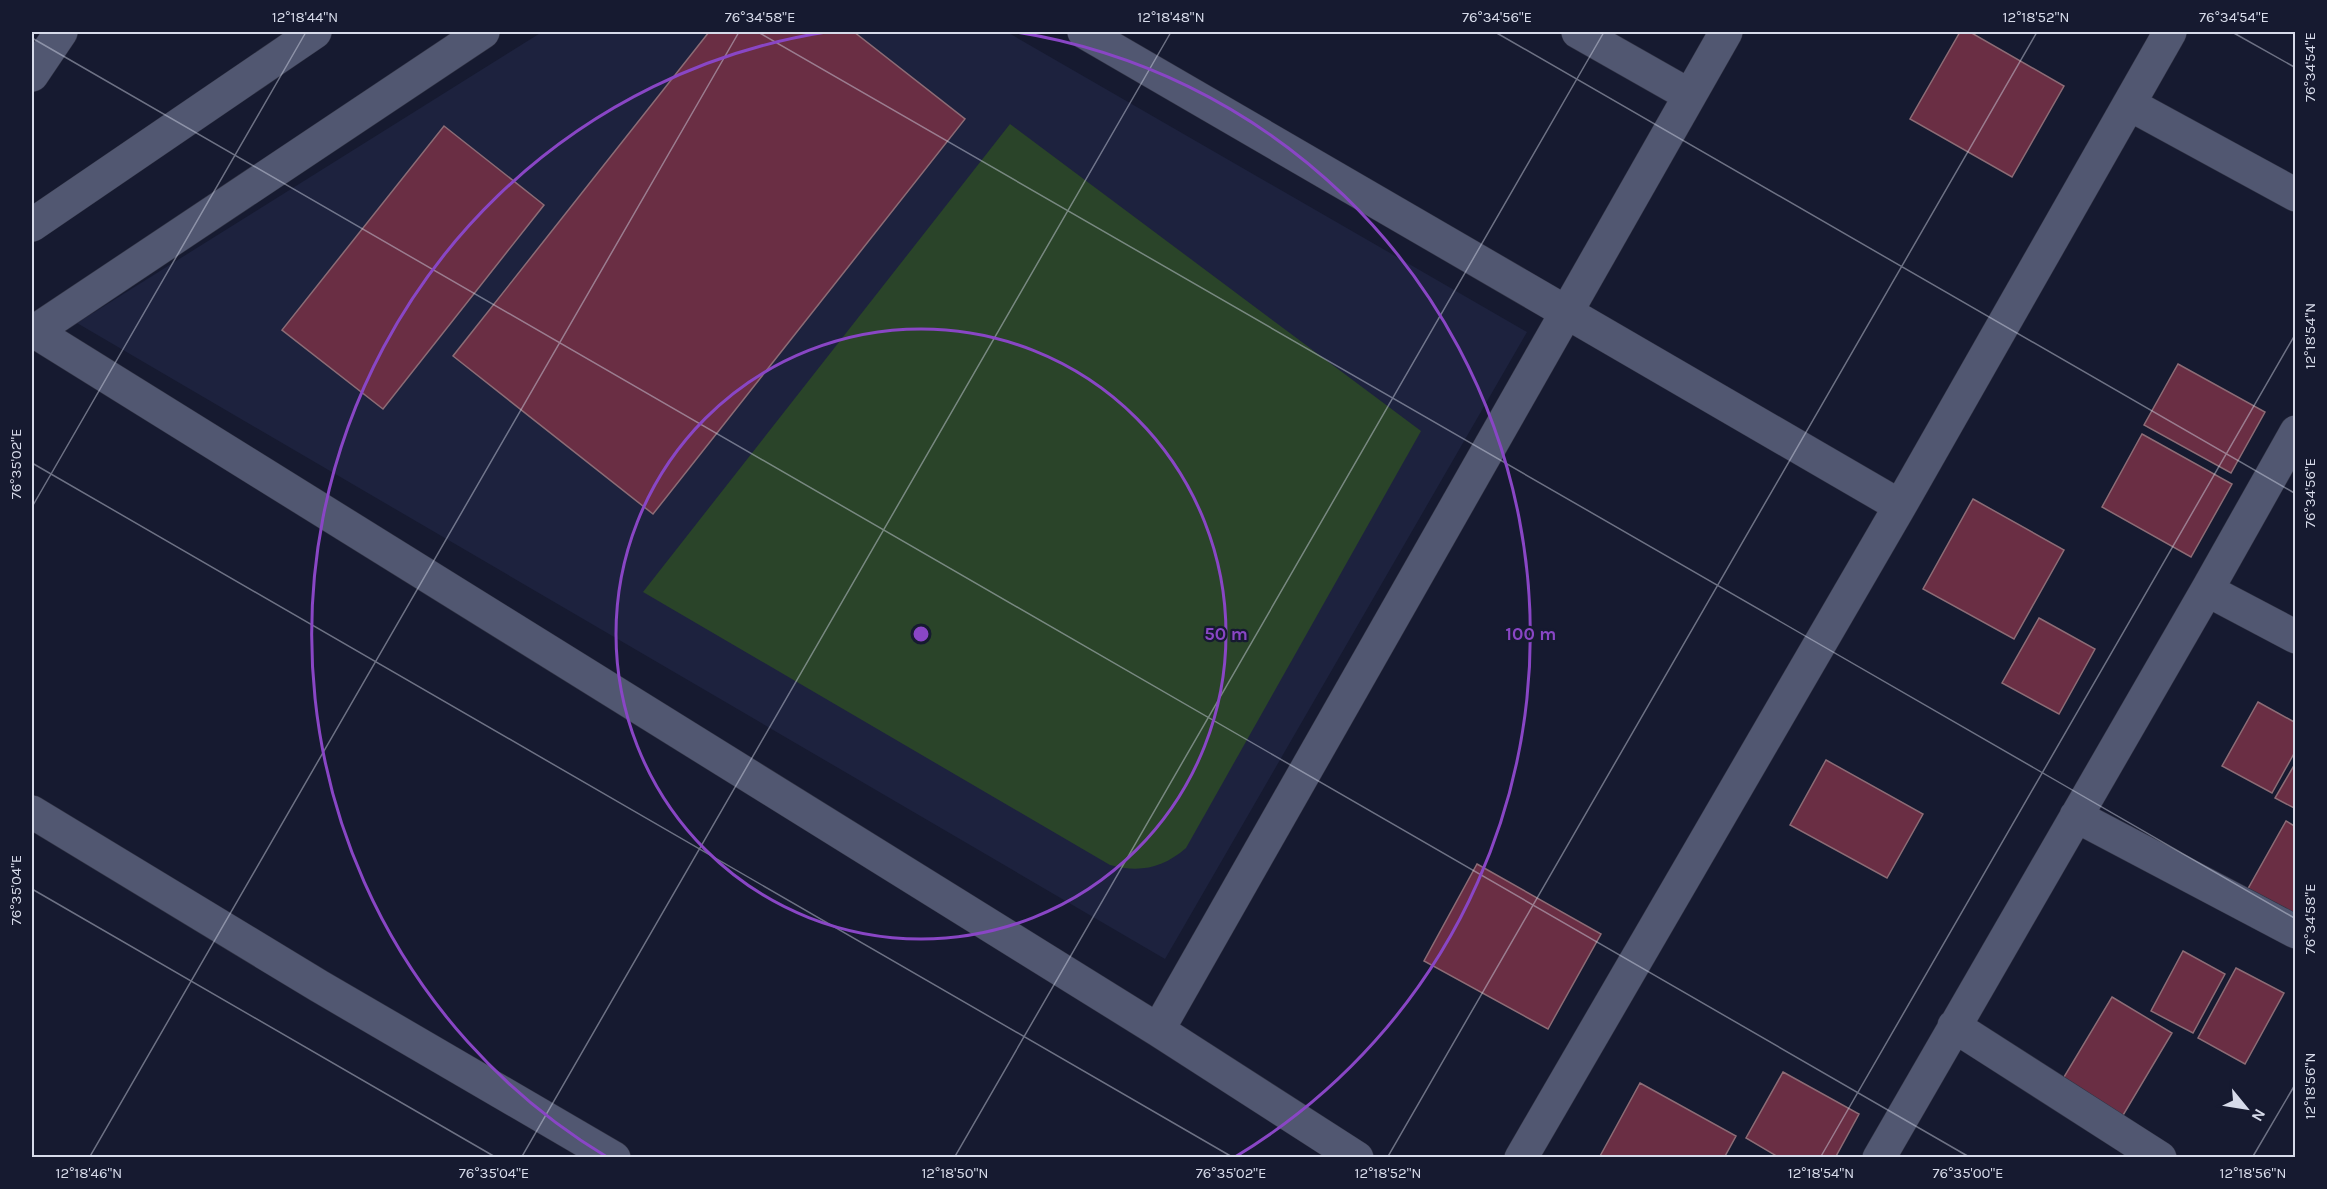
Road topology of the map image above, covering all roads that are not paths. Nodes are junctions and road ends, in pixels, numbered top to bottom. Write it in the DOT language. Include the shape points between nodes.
graph roads {
  1 [pos="61,32"];
  2 [pos="315,32"];
  3 [pos="483,32"];
  4 [pos="1084,32"];
  5 [pos="1578,32"];
  6 [pos="1726,32"];
  7 [pos="2170,32"];
  8 [pos="32,75"];
  9 [pos="1689,95"];
  10 [pos="2129,104"];
  11 [pos="2295,195"];
  12 [pos="32,225"];
  13 [pos="1566,310"];
  14 [pos="33,332"];
  15 [pos="2295,432"];
  16 [pos="1900,506"];
  17 [pos="2207,590"];
  18 [pos="2295,637"];
  19 [pos="32,813"];
  20 [pos="2076,816"];
  21 [pos="2295,932"];
  22 [pos="1954,1026"];
  23 [pos="1158,1030"];
  24 [pos="614,1158"];
  25 [pos="1358,1158"];
  26 [pos="1521,1158"];
  27 [pos="1879,1158"];
  28 [pos="2160,1158"];
  1 -- 8 [label="street"];
  2 -- 12 [label="street"];
  3 -- 14 [label="street"];
  4 -- 13 [label="street"];
  5 -- 9 [label="street"];
  6 -- 9 [label="street"];
  7 -- 10 [label="street"];
  9 -- 13 [label="street"];
  10 -- 11 [label="street"];
  10 -- 16 [label="street"];
  13 -- 16 [label="street"];
  13 -- 23 [label="street"];
  14 -- 23 [label="street"];
  15 -- 17 [label="street"];
  16 -- 26 [label="street"];
  17 -- 18 [label="street"];
  17 -- 20 [label="street"];
  19 -- 24 [label="street"];
  20 -- 21 [label="street"];
  20 -- 22 [label="street"];
  22 -- 27 [label="street"];
  22 -- 28 [label="street"];
  23 -- 25 [label="street"];
}
